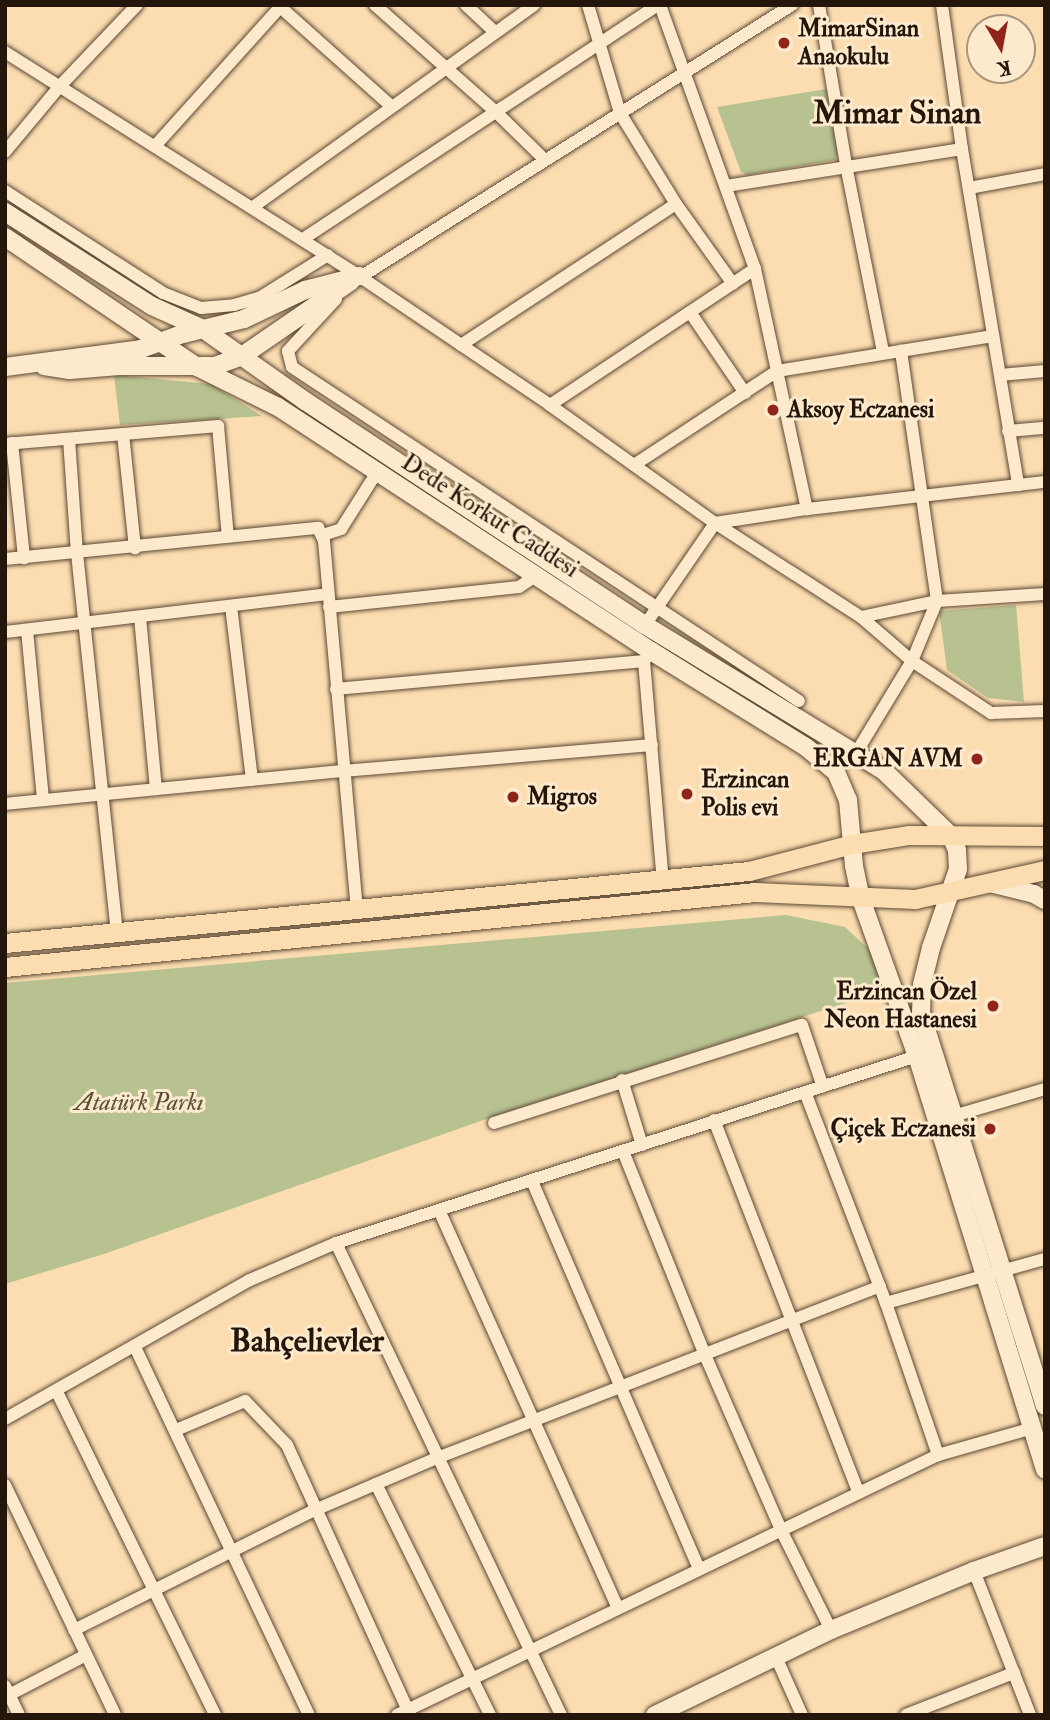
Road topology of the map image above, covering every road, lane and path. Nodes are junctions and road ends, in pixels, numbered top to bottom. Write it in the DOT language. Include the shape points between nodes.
graph roads {
  1 [pos="137,5"];
  2 [pos="375,5"];
  3 [pos="466,5"];
  4 [pos="534,5"];
  5 [pos="588,5"];
  6 [pos="659,5"];
  7 [pos="791,5"];
  8 [pos="819,5"];
  9 [pos="942,5"];
  10 [pos="279,6"];
  11 [pos="495,32"];
  12 [pos="601,41"];
  13 [pos="5,52"];
  14 [pos="445,67"];
  15 [pos="686,70"];
  16 [pos="60,86"];
  17 [pos="391,106"];
  18 [pos="497,113"];
  19 [pos="620,113"];
  20 [pos="155,146"];
  21 [pos="962,149"];
  22 [pos="5,152"];
  23 [pos="544,159"];
  24 [pos="846,165"];
  25 [pos="1045,174"];
  26 [pos="726,186"];
  27 [pos="969,188"];
  28 [pos="5,191"];
  29 [pos="676,204"];
  30 [pos="253,207"];
  31 [pos="5,212"];
  32 [pos="5,237"];
  33 [pos="303,239"];
  34 [pos="328,255"];
  35 [pos="755,268"];
  36 [pos="359,276"];
  37 [pos="733,284"];
  38 [pos="690,312"];
  39 [pos="129,318"];
  40 [pos="202,329"];
  41 [pos="993,336"];
  42 [pos="162,343"];
  43 [pos="461,345"];
  44 [pos="901,351"];
  45 [pos="883,352"];
  46 [pos="115,353"];
  47 [pos="243,355"];
  48 [pos="35,364"];
  49 [pos="197,366"];
  50 [pos="5,367"];
  51 [pos="778,371"];
  52 [pos="1045,371"];
  53 [pos="1000,375"];
  54 [pos="745,393"];
  55 [pos="550,405"];
  56 [pos="1045,428"];
  57 [pos="1008,431"];
  58 [pos="123,434"];
  59 [pos="69,439"];
  60 [pos="8,444"];
  61 [pos="634,465"];
  62 [pos="377,472"];
  63 [pos="1045,482"];
  64 [pos="1017,485"];
  65 [pos="921,495"];
  66 [pos="807,509"];
  67 [pos="715,523"];
  68 [pos="323,536"];
  69 [pos="228,537"];
  70 [pos="135,548"];
  71 [pos="77,553"];
  72 [pos="24,558"];
  73 [pos="5,559"];
  74 [pos="537,575"];
  75 [pos="328,594"];
  76 [pos="1045,594"];
  77 [pos="937,601"];
  78 [pos="231,606"];
  79 [pos="329,607"];
  80 [pos="660,608"];
  81 [pos="140,617"];
  82 [pos="861,617"];
  83 [pos="84,625"];
  84 [pos="645,625"];
  85 [pos="27,630"];
  86 [pos="5,632"];
  87 [pos="648,656"];
  88 [pos="912,662"];
  89 [pos="336,689"];
  90 [pos="799,701"];
  91 [pos="1045,711"];
  92 [pos="652,745"];
  93 [pos="856,753"];
  94 [pos="343,771"];
  95 [pos="252,780"];
  96 [pos="156,789"];
  97 [pos="101,794"];
  98 [pos="43,800"];
  99 [pos="5,804"];
  100 [pos="951,836"];
  101 [pos="1045,836"];
  102 [pos="852,844"];
  103 [pos="1045,870"];
  104 [pos="663,881"];
  105 [pos="990,883"];
  106 [pos="952,891"];
  107 [pos="861,899"];
  108 [pos="1045,900"];
  109 [pos="357,910"];
  110 [pos="117,933"];
  111 [pos="5,943"];
  112 [pos="5,967"];
  113 [pos="917,1056"];
  114 [pos="622,1080"];
  115 [pos="823,1087"];
  116 [pos="1045,1089"];
  117 [pos="805,1092"];
  118 [pos="953,1116"];
  119 [pos="714,1120"];
  120 [pos="495,1123"];
  121 [pos="642,1145"];
  122 [pos="622,1151"];
  123 [pos="532,1181"];
  124 [pos="439,1210"];
  125 [pos="336,1243"];
  126 [pos="1045,1259"];
  127 [pos="1001,1272"];
  128 [pos="983,1276"];
  129 [pos="880,1286"];
  130 [pos="887,1303"];
  131 [pos="791,1321"];
  132 [pos="135,1347"];
  133 [pos="705,1355"];
  134 [pos="621,1388"];
  135 [pos="57,1392"];
  136 [pos="1045,1406"];
  137 [pos="5,1419"];
  138 [pos="533,1420"];
  139 [pos="1033,1428"];
  140 [pos="176,1430"];
  141 [pos="939,1455"];
  142 [pos="437,1458"];
  143 [pos="1045,1470"];
  144 [pos="376,1484"];
  145 [pos="5,1485"];
  146 [pos="859,1493"];
  147 [pos="315,1510"];
  148 [pos="781,1530"];
  149 [pos="1045,1546"];
  150 [pos="233,1552"];
  151 [pos="699,1569"];
  152 [pos="974,1571"];
  153 [pos="156,1591"];
  154 [pos="618,1608"];
  155 [pos="74,1630"];
  156 [pos="831,1630"];
  157 [pos="531,1650"];
  158 [pos="86,1655"];
  159 [pos="776,1657"];
  160 [pos="1014,1672"];
  161 [pos="472,1679"];
  162 [pos="7,1692"];
  163 [pos="404,1713"];
  164 [pos="19,1715"];
  165 [pos="115,1715"];
  166 [pos="215,1715"];
  167 [pos="309,1715"];
  168 [pos="490,1715"];
  169 [pos="561,1715"];
  170 [pos="655,1715"];
  171 [pos="802,1715"];
  172 [pos="906,1715"];
  173 [pos="1030,1715"];
  1 -- 16 [label="street"];
  2 -- 14 [label="street"];
  3 -- 11 [label="street"];
  4 -- 11 [label="street"];
  5 -- 12 [label="street"];
  6 -- 12 [label="street"];
  6 -- 15 [label="street"];
  7 -- 15 [label="street"];
  8 -- 24 [label="street"];
  9 -- 21 [label="street"];
  10 -- 17 [label="street"];
  10 -- 20 [label="street"];
  11 -- 14 [label="street"];
  12 -- 18 [label="street"];
  12 -- 19 [label="street"];
  13 -- 16 [label="street"];
  14 -- 17 [label="street"];
  14 -- 18 [label="street"];
  15 -- 19 [label="street"];
  15 -- 26 [label="street"];
  16 -- 20 [label="street"];
  16 -- 22 [label="street"];
  17 -- 30 [label="street"];
  18 -- 23 [label="street"];
  18 -- 33 [label="street"];
  19 -- 23 [label="street"];
  19 -- 29 [label="street"];
  20 -- 30 [label="street"];
  21 -- 24 [label="street"];
  21 -- 27 [label="street"];
  23 -- 36 [label="street"];
  24 -- 26 [label="street"];
  24 -- 45 [label="street"];
  25 -- 27 [label="street"];
  26 -- 35 [label="street"];
  27 -- 41 [label="street"];
  28 -- 34 [label="street" via="163,293 201,308 259,298"];
  29 -- 37 [label="street"];
  29 -- 43 [label="street"];
  30 -- 33 [label="street"];
  31 -- 40 [label="main road, Dede Korkut Caddesi" via="152,306"];
  32 -- 39 [label="main road, Dede Korkut Caddesi"];
  33 -- 34 [label="street"];
  34 -- 36 [label="street"];
  35 -- 37 [label="street"];
  35 -- 51 [label="street"];
  36 -- 40 [label="main road" via="322,283 244,319"];
  36 -- 43 [label="street"];
  36 -- 47 [label="main road"];
  36 -- 80 [label="street" via="288,351 292,367"];
  37 -- 38 [label="street"];
  38 -- 54 [label="street"];
  38 -- 55 [label="street"];
  39 -- 42 [label="main road, Dede Korkut Caddesi"];
  39 -- 46 [label="main road" via="132,335"];
  40 -- 42 [label="main road"];
  40 -- 47 [label="main road, Dede Korkut Caddesi"];
  41 -- 44 [label="street"];
  41 -- 53 [label="street"];
  42 -- 46 [label="main road"];
  42 -- 49 [label="main road, Dede Korkut Caddesi"];
  43 -- 55 [label="street"];
  44 -- 45 [label="street"];
  44 -- 65 [label="street"];
  45 -- 51 [label="street"];
  46 -- 48 [label="main road"];
  47 -- 49 [label="main road" via="215,366"];
  47 -- 84 [label="main road, Dede Korkut Caddesi" via="305,401"];
  48 -- 49 [label="main road" via="70,370"];
  48 -- 50 [label="main road"];
  49 -- 62 [label="main road, Dede Korkut Caddesi" via="278,407"];
  51 -- 54 [label="street"];
  51 -- 66 [label="street"];
  52 -- 53 [label="street"];
  53 -- 57 [label="street"];
  54 -- 61 [label="street"];
  55 -- 61 [label="street"];
  56 -- 57 [label="street"];
  57 -- 64 [label="street"];
  58 -- 59 [label="street"];
  58 -- 69 [label="street" via="218,426"];
  58 -- 70 [label="street"];
  59 -- 60 [label="street"];
  59 -- 71 [label="street"];
  60 -- 72 [label="street"];
  61 -- 67 [label="street"];
  62 -- 68 [label="street" via="341,529"];
  62 -- 74 [label="main road, Dede Korkut Caddesi"];
  63 -- 64 [label="street"];
  64 -- 65 [label="street"];
  65 -- 66 [label="street"];
  65 -- 77 [label="street"];
  66 -- 67 [label="street"];
  67 -- 80 [label="street"];
  67 -- 82 [label="street"];
  68 -- 69 [label="street" via="316,527"];
  68 -- 75 [label="street"];
  69 -- 70 [label="street"];
  70 -- 71 [label="street"];
  71 -- 72 [label="street"];
  71 -- 83 [label="street"];
  72 -- 73 [label="street"];
  74 -- 79 [label="street" via="519,587"];
  74 -- 87 [label="main road, Dede Korkut Caddesi"];
  75 -- 78 [label="street"];
  75 -- 79 [label="street"];
  76 -- 77 [label="street"];
  77 -- 82 [label="street"];
  77 -- 88 [label="street"];
  78 -- 81 [label="street"];
  78 -- 95 [label="street"];
  79 -- 89 [label="street"];
  80 -- 84 [label="street"];
  80 -- 90 [label="street"];
  81 -- 83 [label="street"];
  81 -- 96 [label="street"];
  82 -- 88 [label="street"];
  83 -- 85 [label="street"];
  83 -- 97 [label="street"];
  84 -- 93 [label="main road, Dede Korkut Caddesi"];
  85 -- 86 [label="street"];
  85 -- 98 [label="street"];
  87 -- 89 [label="street"];
  87 -- 92 [label="street"];
  87 -- 102 [label="main road, Dede Korkut Caddesi" via="806,747 836,772 848,800"];
  88 -- 91 [label="street" via="991,713"];
  88 -- 93 [label="street"];
  89 -- 94 [label="street"];
  92 -- 94 [label="street"];
  92 -- 104 [label="street"];
  93 -- 100 [label="main road, Dede Korkut Caddesi" via="884,771"];
  94 -- 95 [label="street"];
  94 -- 109 [label="street"];
  95 -- 96 [label="street"];
  96 -- 97 [label="street"];
  97 -- 98 [label="street"];
  97 -- 110 [label="street"];
  98 -- 99 [label="street"];
  100 -- 101 [label="main road"];
  100 -- 102 [label="main road" via="909,835"];
  100 -- 106 [label="main road" via="958,869"];
  102 -- 104 [label="main road" via="749,871"];
  102 -- 107 [label="main road, Dede Korkut Caddesi"];
  103 -- 105 [label="main road"];
  104 -- 109 [label="main road"];
  105 -- 106 [label="main road"];
  105 -- 108 [label="main road"];
  106 -- 107 [label="main road" via="915,899"];
  106 -- 118 [label="main road" via="930,948 921,1013"];
  107 -- 112 [label="main road" via="828,893 755,892"];
  107 -- 113 [label="main road, Dede Korkut Caddesi"];
  109 -- 110 [label="main road"];
  110 -- 111 [label="main road"];
  113 -- 115 [label="street"];
  113 -- 128 [label="main road, Dede Korkut Caddesi"];
  114 -- 115 [label="street" via="802,1025"];
  114 -- 120 [label="street"];
  114 -- 121 [label="street"];
  115 -- 117 [label="street"];
  116 -- 118 [label="street"];
  117 -- 119 [label="street"];
  117 -- 129 [label="street"];
  118 -- 127 [label="main road"];
  119 -- 121 [label="street"];
  119 -- 131 [label="street"];
  121 -- 122 [label="street"];
  122 -- 123 [label="street"];
  122 -- 133 [label="street"];
  123 -- 124 [label="street"];
  123 -- 134 [label="street"];
  124 -- 125 [label="street"];
  124 -- 138 [label="street"];
  125 -- 132 [label="street" via="250,1280"];
  125 -- 142 [label="street"];
  126 -- 127 [label="street"];
  127 -- 128 [label="street"];
  127 -- 136 [label="main road"];
  128 -- 130 [label="street"];
  128 -- 139 [label="main road, Dede Korkut Caddesi"];
  129 -- 130 [label="street"];
  129 -- 131 [label="street"];
  130 -- 141 [label="street"];
  131 -- 133 [label="street"];
  131 -- 146 [label="street"];
  132 -- 135 [label="street"];
  132 -- 140 [label="street"];
  133 -- 134 [label="street"];
  133 -- 148 [label="street"];
  134 -- 138 [label="street"];
  134 -- 151 [label="street"];
  135 -- 137 [label="street"];
  135 -- 153 [label="street"];
  138 -- 142 [label="street"];
  138 -- 154 [label="street"];
  139 -- 141 [label="street"];
  139 -- 143 [label="main road, Dede Korkut Caddesi"];
  140 -- 147 [label="street" via="245,1401 287,1445"];
  140 -- 150 [label="street"];
  141 -- 146 [label="street"];
  142 -- 144 [label="street"];
  142 -- 157 [label="street"];
  144 -- 147 [label="street"];
  144 -- 161 [label="street"];
  145 -- 155 [label="street"];
  146 -- 148 [label="street"];
  147 -- 150 [label="street"];
  147 -- 163 [label="street"];
  148 -- 151 [label="street"];
  148 -- 156 [label="street"];
  149 -- 152 [label="main road"];
  150 -- 153 [label="street"];
  150 -- 167 [label="street"];
  151 -- 154 [label="street"];
  152 -- 156 [label="main road"];
  152 -- 160 [label="street"];
  153 -- 155 [label="street"];
  153 -- 166 [label="street"];
  154 -- 157 [label="street"];
  155 -- 158 [label="street"];
  156 -- 159 [label="main road"];
  157 -- 161 [label="street"];
  157 -- 169 [label="street"];
  158 -- 162 [label="street"];
  158 -- 165 [label="street"];
  159 -- 170 [label="main road"];
  159 -- 171 [label="street"];
  160 -- 172 [label="street"];
  160 -- 173 [label="street"];
  161 -- 163 [label="street"];
  161 -- 168 [label="street"];
  162 -- 164 [label="street"];
}
